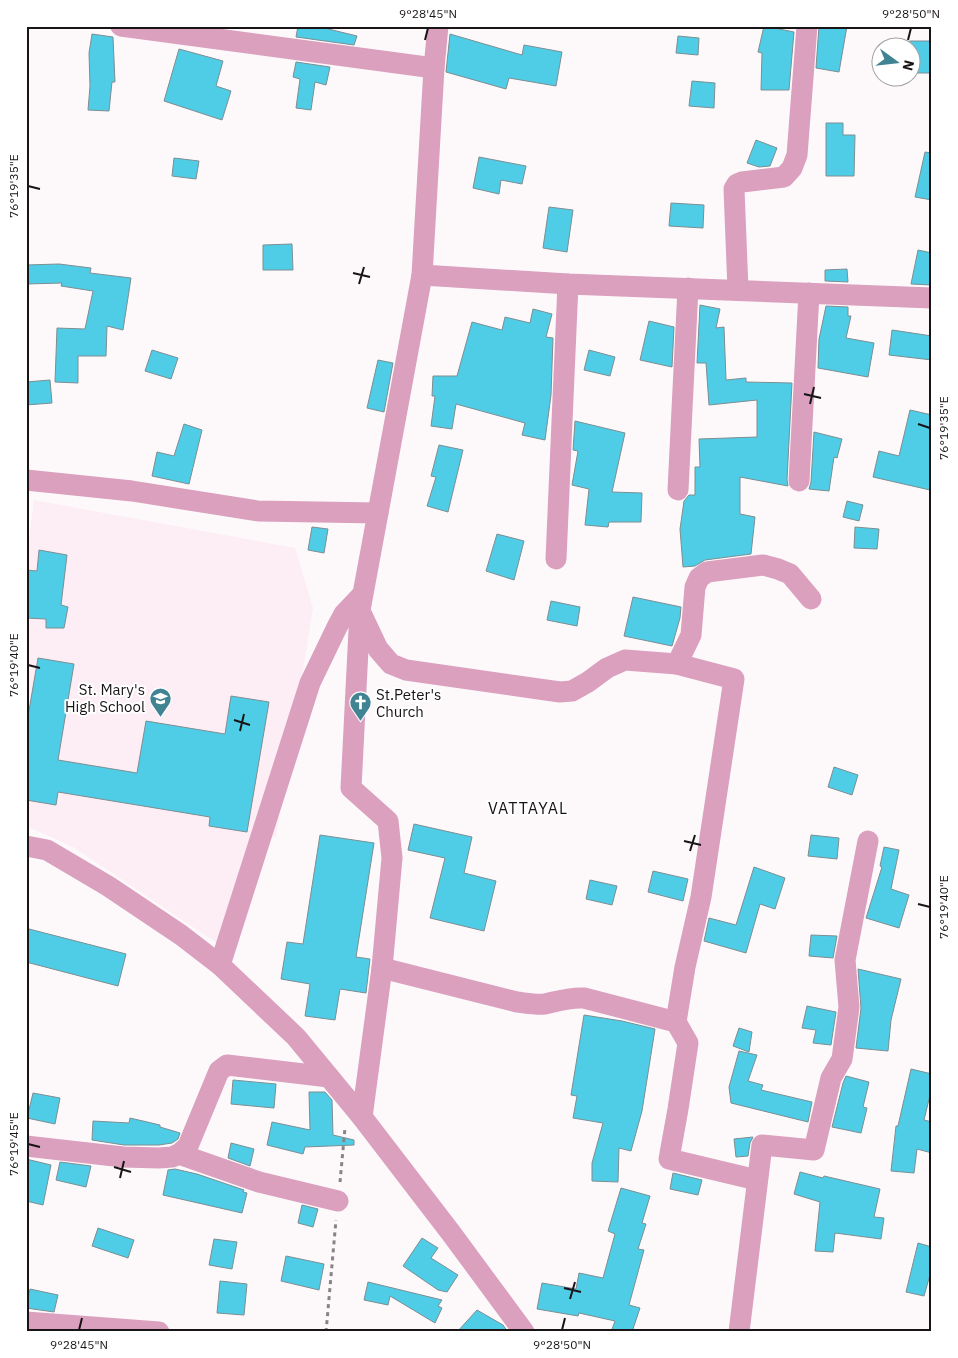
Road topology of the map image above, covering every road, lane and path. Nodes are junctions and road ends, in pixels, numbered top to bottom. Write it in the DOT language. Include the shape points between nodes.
graph roads {
  1 [pos="120,26"];
  2 [pos="438,26"];
  3 [pos="807,26"];
  4 [pos="434,68"];
  5 [pos="422,275"];
  6 [pos="568,284"];
  7 [pos="688,288"];
  8 [pos="738,290"];
  9 [pos="809,293"];
  10 [pos="932,298"];
  11 [pos="26,480"];
  12 [pos="798,481"];
  13 [pos="678,490"];
  14 [pos="378,513"];
  15 [pos="556,559"];
  16 [pos="811,599"];
  17 [pos="361,603"];
  18 [pos="392,664"];
  19 [pos="676,664"];
  20 [pos="357,666"];
  21 [pos="868,841"];
  22 [pos="26,846"];
  23 [pos="220,965"];
  24 [pos="382,968"];
  25 [pos="676,1022"];
  26 [pos="329,1077"];
  27 [pos="362,1117"];
  28 [pos="26,1146"];
  29 [pos="179,1154"];
  30 [pos="757,1180"];
  31 [pos="338,1201"];
  32 [pos="26,1322"];
  33 [pos="159,1332"];
  34 [pos="524,1332"];
  35 [pos="739,1332"];
  1 -- 4 [label="street"];
  2 -- 4 [label="street"];
  3 -- 8 [label="street" via="797,154 792,168 784,177 742,182 734,189"];
  4 -- 5 [label="street"];
  5 -- 6 [label="street"];
  5 -- 14 [label="street"];
  6 -- 7 [label="street"];
  6 -- 15 [label="street"];
  7 -- 8 [label="street"];
  7 -- 13 [label="street"];
  8 -- 9 [label="street"];
  9 -- 10 [label="street"];
  9 -- 12 [label="street"];
  11 -- 14 [label="street" via="132,491 258,511"];
  14 -- 17 [label="street"];
  16 -- 19 [label="street" via="790,574 763,565 708,572 699,578 695,587 691,635"];
  17 -- 18 [label="street" via="378,649"];
  17 -- 20 [label="street"];
  17 -- 23 [label="street" via="344,614 310,683"];
  18 -- 19 [label="street" via="406,670 560,692 572,691 625,660"];
  18 -- 20 [label="street"];
  19 -- 25 [label="street" via="734,679 701,897 684,967"];
  20 -- 24 [label="street" via="351,788 388,822 392,858"];
  21 -- 30 [label="street" via="845,960 849,1007 842,1059 831,1078 814,1150 762,1145"];
  22 -- 23 [label="street" via="47,850 108,886"];
  23 -- 26 [label="street" via="296,1037"];
  24 -- 25 [label="street" via="517,1002 544,1004 584,998"];
  24 -- 27 [label="street"];
  25 -- 30 [label="street" via="688,1043 668,1159"];
  26 -- 27 [label="street"];
  26 -- 29 [label="street" via="222,1067 188,1146"];
  27 -- 34 [label="street"];
  28 -- 29 [label="street" via="123,1157 159,1158"];
  29 -- 31 [label="street" via="259,1182"];
  30 -- 35 [label="street"];
  32 -- 33 [label="street"];
}
